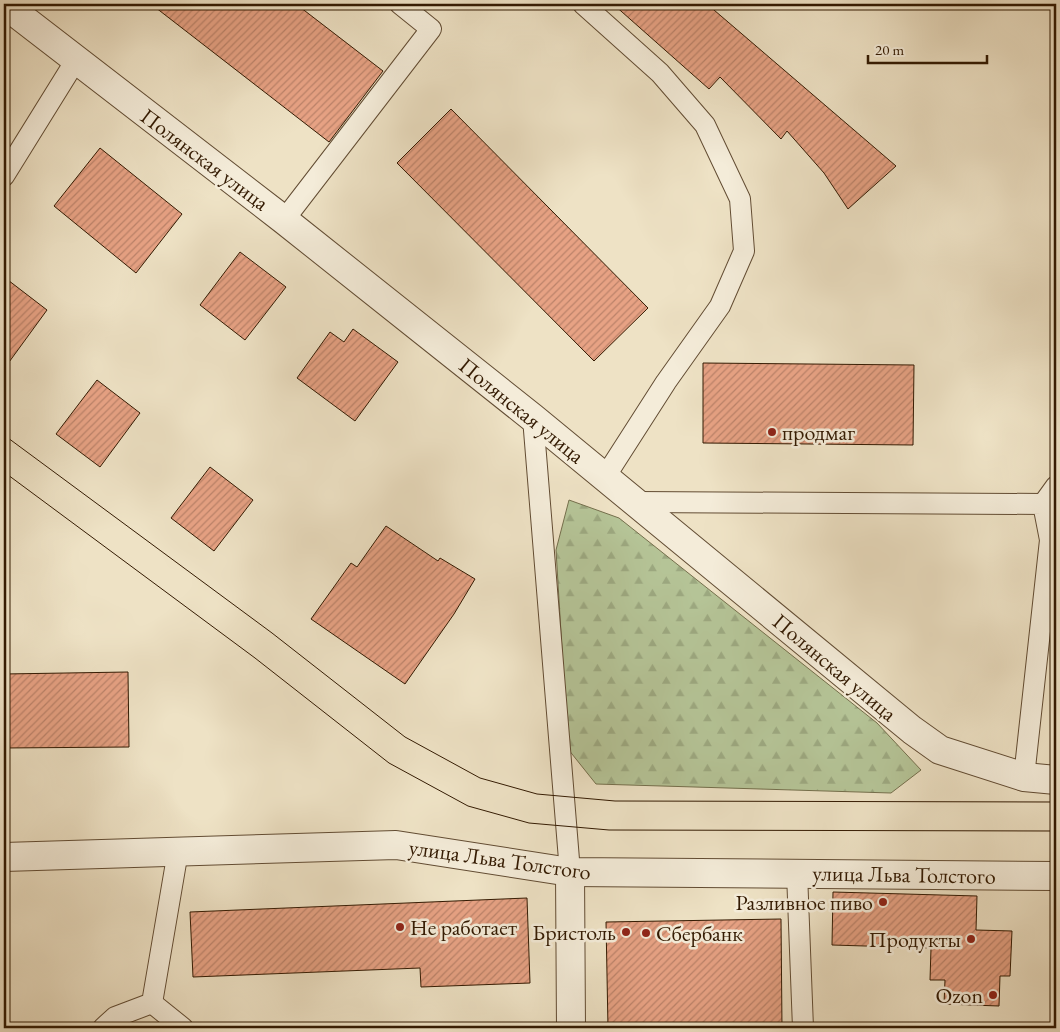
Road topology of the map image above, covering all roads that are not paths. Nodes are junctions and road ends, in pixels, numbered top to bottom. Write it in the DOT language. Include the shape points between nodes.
graph roads {
  1 [pos="4,4"];
  2 [pos="400,4"];
  3 [pos="583,4"];
  4 [pos="76,60"];
  5 [pos="4,176"];
  6 [pos="284,220"];
  7 [pos="533,418"];
  8 [pos="605,477"];
  9 [pos="1056,486"];
  10 [pos="635,502"];
  11 [pos="1043,504"];
  12 [pos="1024,777"];
  13 [pos="1056,780"];
  14 [pos="178,851"];
  15 [pos="4,857"];
  16 [pos="570,872"];
  17 [pos="797,873"];
  18 [pos="1056,876"];
  19 [pos="152,1003"];
  20 [pos="103,1028"];
  21 [pos="183,1028"];
  22 [pos="571,1028"];
  23 [pos="804,1028"];
  1 -- 4 [label="street, Полянская улица"];
  2 -- 6 [label="lane" via="431,29"];
  3 -- 8 [label="lane" via="660,73 705,125 740,199 744,251 720,306"];
  4 -- 5 [label="lane"];
  4 -- 6 [label="street, Полянская улица"];
  6 -- 7 [label="street, Полянская улица"];
  7 -- 8 [label="street, Полянская улица"];
  7 -- 16 [label="lane"];
  8 -- 10 [label="street, Полянская улица"];
  9 -- 11 [label="lane"];
  10 -- 11 [label="lane"];
  10 -- 12 [label="street, Полянская улица" via="940,750"];
  11 -- 12 [label="lane" via="1050,540"];
  12 -- 13 [label="street, Полянская улица"];
  14 -- 15 [label="street, улица Льва Толстого"];
  14 -- 16 [label="street, улица Льва Толстого" via="396,845"];
  14 -- 19 [label="lane"];
  16 -- 17 [label="street, улица Льва Толстого"];
  16 -- 22 [label="street"];
  17 -- 18 [label="street, улица Льва Толстого"];
  17 -- 23 [label="lane"];
  19 -- 20 [label="lane" via="115,1016"];
  19 -- 21 [label="lane"];
}
